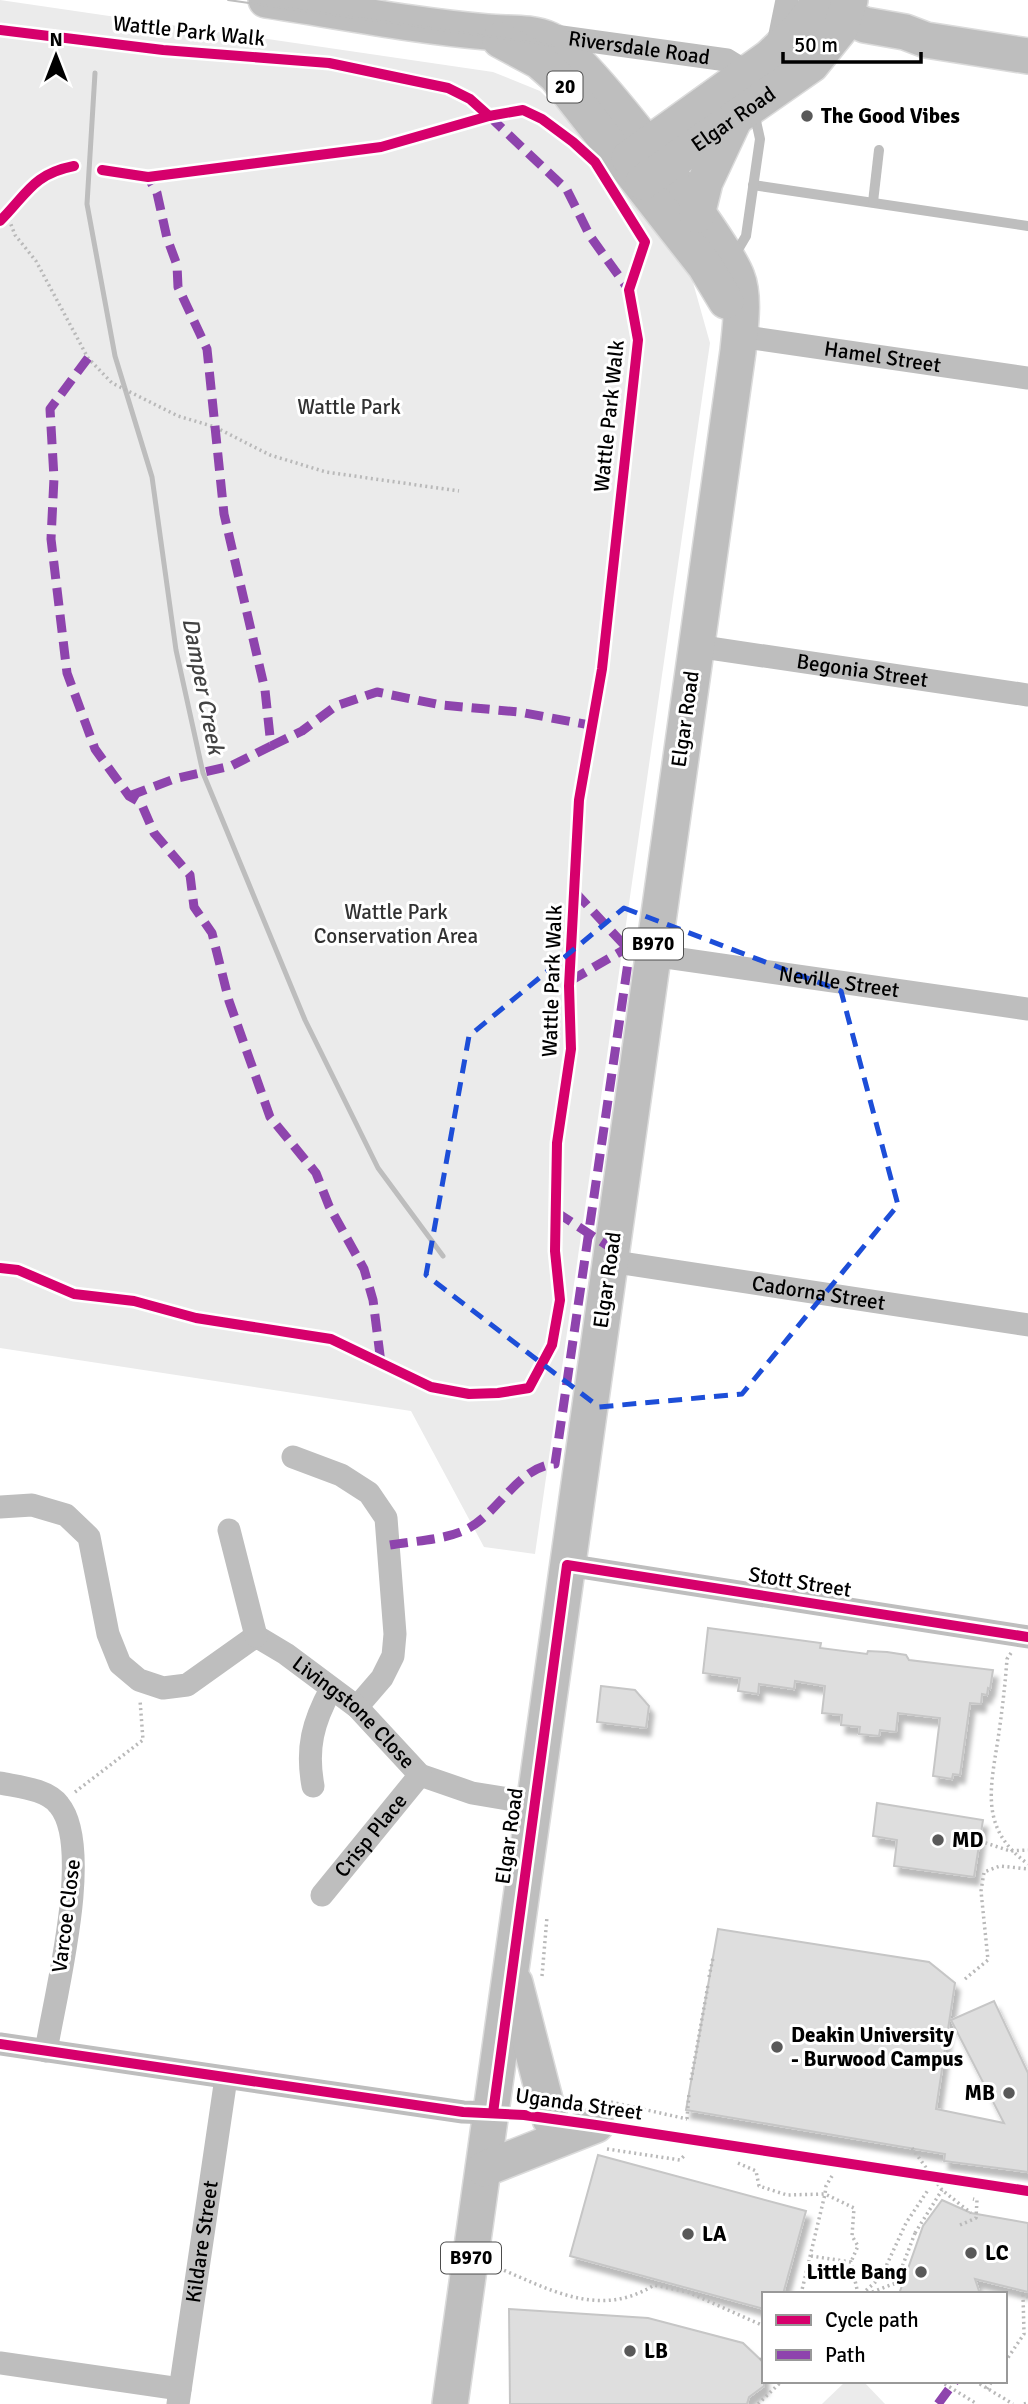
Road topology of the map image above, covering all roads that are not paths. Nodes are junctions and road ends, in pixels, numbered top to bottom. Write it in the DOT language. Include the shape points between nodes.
graph roads {
  1 [pos="266,0"];
  2 [pos="824,11"];
  3 [pos="488,32"];
  4 [pos="526,33"];
  5 [pos="1028,56"];
  6 [pos="746,99"];
  7 [pos="614,105"];
  8 [pos="679,121"];
  9 [pos="879,150"];
  10 [pos="643,165"];
  11 [pos="754,185"];
  12 [pos="873,202"];
  13 [pos="697,215"];
  14 [pos="1028,226"];
  15 [pos="730,261"];
  16 [pos="739,330"];
  17 [pos="1028,378"];
  18 [pos="696,646"];
  19 [pos="1028,695"];
  20 [pos="652,954"];
  21 [pos="1028,1009"];
  22 [pos="610,1261"];
  23 [pos="1028,1325"];
  24 [pos="293,1457"];
  25 [pos="0,1507"];
  26 [pos="229,1530"];
  27 [pos="567,1565"];
  28 [pos="256,1636"];
  29 [pos="1025,1637"];
  30 [pos="331,1689"];
  31 [pos="357,1707"];
  32 [pos="420,1775"];
  33 [pos="0,1783"];
  34 [pos="313,1786"];
  35 [pos="533,1803"];
  36 [pos="322,1895"];
  37 [pos="526,1977"];
  38 [pos="0,2044"];
  39 [pos="46,2051"];
  40 [pos="226,2078"];
  41 [pos="493,2113"];
  42 [pos="550,2119"];
  43 [pos="596,2139"];
  44 [pos="484,2169"];
  45 [pos="1028,2191"];
  46 [pos="0,2363"];
  47 [pos="179,2397"];
  48 [pos="450,2404"];
  1 -- 3 [label="main road, Riversdale Road / 20"];
  2 -- 5 [label="main road" via="926,40"];
  2 -- 6 [label="main road, Elgar Road" via="776,52"];
  2 -- 6 [label="main road, Elgar Road" via="811,65"];
  3 -- 4 [label="main road, Riversdale Road / 20"];
  3 -- 10 [label="main road, Riversdale Road / 20" via="556,76"];
  4 -- 6 [label="street, Riversdale Road" via="727,60"];
  4 -- 7 [label="main road, Riversdale Road / 20" via="551,40 569,52"];
  6 -- 8 [label="main road, Elgar Road"];
  6 -- 10 [label="main road, Elgar Road"];
  6 -- 11 [label="lane" via="760,131"];
  6 -- 13 [label="main road" via="713,160"];
  7 -- 8 [label="main road" via="656,120"];
  7 -- 10 [label="main road, Riversdale Road / 20"];
  8 -- 10 [label="main road, Elgar Road"];
  9 -- 12 [label="lane"];
  10 -- 13 [label="main road, Elgar Road / B970"];
  10 -- 16 [label="main road"];
  11 -- 12 [label="lane"];
  11 -- 15 [label="lane" via="745,242"];
  12 -- 14 [label="lane"];
  13 -- 15 [label="main road, Elgar Road / B970"];
  15 -- 16 [label="main road, Elgar Road / B970" via="740,285"];
  16 -- 17 [label="street, Hamel Street"];
  16 -- 18 [label="main road, Elgar Road / B970"];
  18 -- 19 [label="street, Begonia Street"];
  18 -- 20 [label="main road, Elgar Road / B970"];
  20 -- 21 [label="street, Neville Street"];
  20 -- 22 [label="main road, Elgar Road / B970"];
  22 -- 23 [label="street, Cadorna Street"];
  22 -- 27 [label="main road, Elgar Road / B970"];
  24 -- 31 [label="street" via="341,1475 369,1493 386,1518 395,1622 393,1656 382,1678"];
  25 -- 28 [label="street" via="32,1505 66,1515 89,1537 108,1634 121,1664 139,1680 163,1688 187,1685"];
  26 -- 28 [label="street"];
  27 -- 29 [label="street, Stott Street"];
  27 -- 35 [label="main road, Elgar Road / B970"];
  28 -- 30 [label="street, Livingstone Close"];
  30 -- 31 [label="street, Livingstone Close"];
  30 -- 34 [label="street" via="314,1722 308,1760"];
  31 -- 32 [label="street, Livingstone Close"];
  32 -- 35 [label="street, Livingstone Close" via="472,1793"];
  32 -- 36 [label="street, Crisp Place"];
  33 -- 39 [label="street, Varcoe Close" via="39,1791 59,1803 71,1828 75,1860"];
  35 -- 37 [label="main road, Elgar Road / B970"];
  37 -- 41 [label="main road, Elgar Road / B970"];
  37 -- 42 [label="main road"];
  38 -- 39 [label="street, Uganda Street"];
  39 -- 40 [label="street, Uganda Street"];
  40 -- 41 [label="street, Uganda Street"];
  40 -- 47 [label="street, Kildare Street"];
  41 -- 42 [label="lane, Uganda Street"];
  41 -- 44 [label="main road, Elgar Road / B970"];
  42 -- 43 [label="lane, Uganda Street"];
  43 -- 44 [label="main road"];
  43 -- 45 [label="lane, Uganda Street"];
  44 -- 48 [label="main road, Elgar Road / B970"];
  46 -- 47 [label="street"];
}
